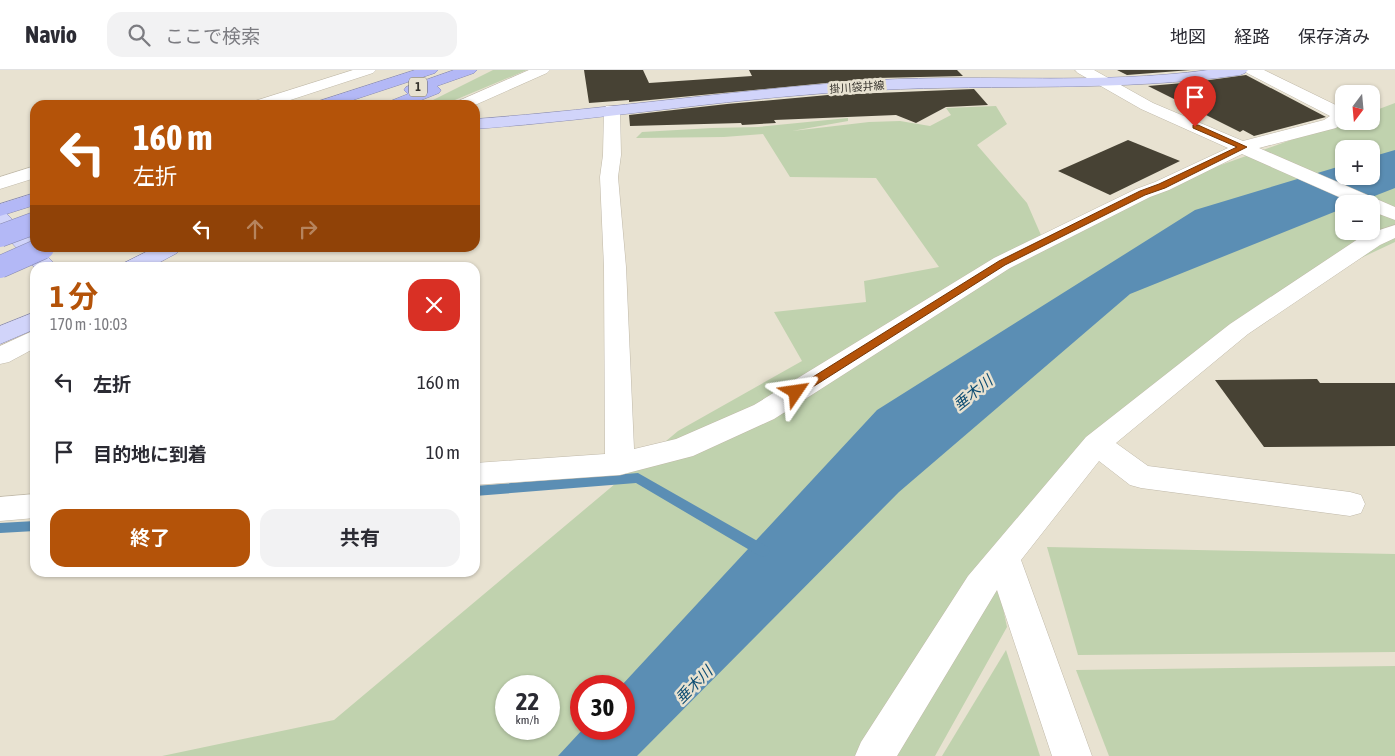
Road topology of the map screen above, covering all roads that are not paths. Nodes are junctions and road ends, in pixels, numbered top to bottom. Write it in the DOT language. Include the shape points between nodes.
graph roads {
  1 [pos="368,70"];
  2 [pos="430,70"];
  3 [pos="469,70"];
  4 [pos="483,70"];
  5 [pos="542,70"];
  6 [pos="1083,70"];
  7 [pos="1240,70"];
  8 [pos="1252,70"];
  9 [pos="1104,82"];
  10 [pos="274,100"];
  11 [pos="337,100"];
  12 [pos="382,100"];
  13 [pos="407,100"];
  14 [pos="473,100"];
  15 [pos="612,110"];
  16 [pos="480,124"];
  17 [pos="1253,151"];
  18 [pos="30,174"];
  19 [pos="0,183"];
  20 [pos="30,200"];
  21 [pos="0,210"];
  22 [pos="1395,214"];
  23 [pos="0,218"];
  24 [pos="30,225"];
  25 [pos="1395,231"];
  26 [pos="0,236"];
  27 [pos="30,251"];
  28 [pos="31,252"];
  29 [pos="34,252"];
  30 [pos="162,252"];
  31 [pos="40,262"];
  32 [pos="143,262"];
  33 [pos="0,267"];
  34 [pos="30,321"];
  35 [pos="0,336"];
  36 [pos="30,341"];
  37 [pos="0,356"];
  38 [pos="1096,444"];
  39 [pos="620,464"];
  40 [pos="480,474"];
  41 [pos="1350,504"];
  42 [pos="30,506"];
  43 [pos="0,509"];
  44 [pos="1003,557"];
  45 [pos="875,756"];
  46 [pos="1072,756"];
  1 -- 10 [label="street"];
  2 -- 11 [label="highway, 1"];
  3 -- 12 [label="highway, 1"];
  4 -- 13 [label="highway, 1"];
  5 -- 14 [label="street"];
  6 -- 9 [label="street"];
  7 -- 9 [label="main road, 掛川袋井線"];
  8 -- 17 [label="street" via="1342,115 1330,124"];
  9 -- 15 [label="main road, 掛川袋井線" via="878,85"];
  9 -- 17 [label="street" via="1147,106"];
  15 -- 16 [label="main road, 掛川袋井線"];
  15 -- 39 [label="street" via="609,177 615,267"];
  17 -- 22 [label="street"];
  17 -- 39 [label="street" via="1143,193 1002,263 764,412 683,448"];
  18 -- 19 [label="street"];
  20 -- 21 [label="highway"];
  23 -- 27 [label="main road"];
  24 -- 26 [label="highway, bridge"];
  25 -- 38 [label="street" via="1372,240 1239,329"];
  28 -- 31 [label="main road"];
  29 -- 33 [label="highway, bridge"];
  30 -- 32 [label="main road"];
  34 -- 35 [label="main road"];
  36 -- 37 [label="street"];
  38 -- 41 [label="street" via="1141,477"];
  38 -- 44 [label="street"];
  39 -- 40 [label="street"];
  42 -- 43 [label="street"];
  44 -- 45 [label="street" via="980,586"];
  44 -- 46 [label="street"];
}
